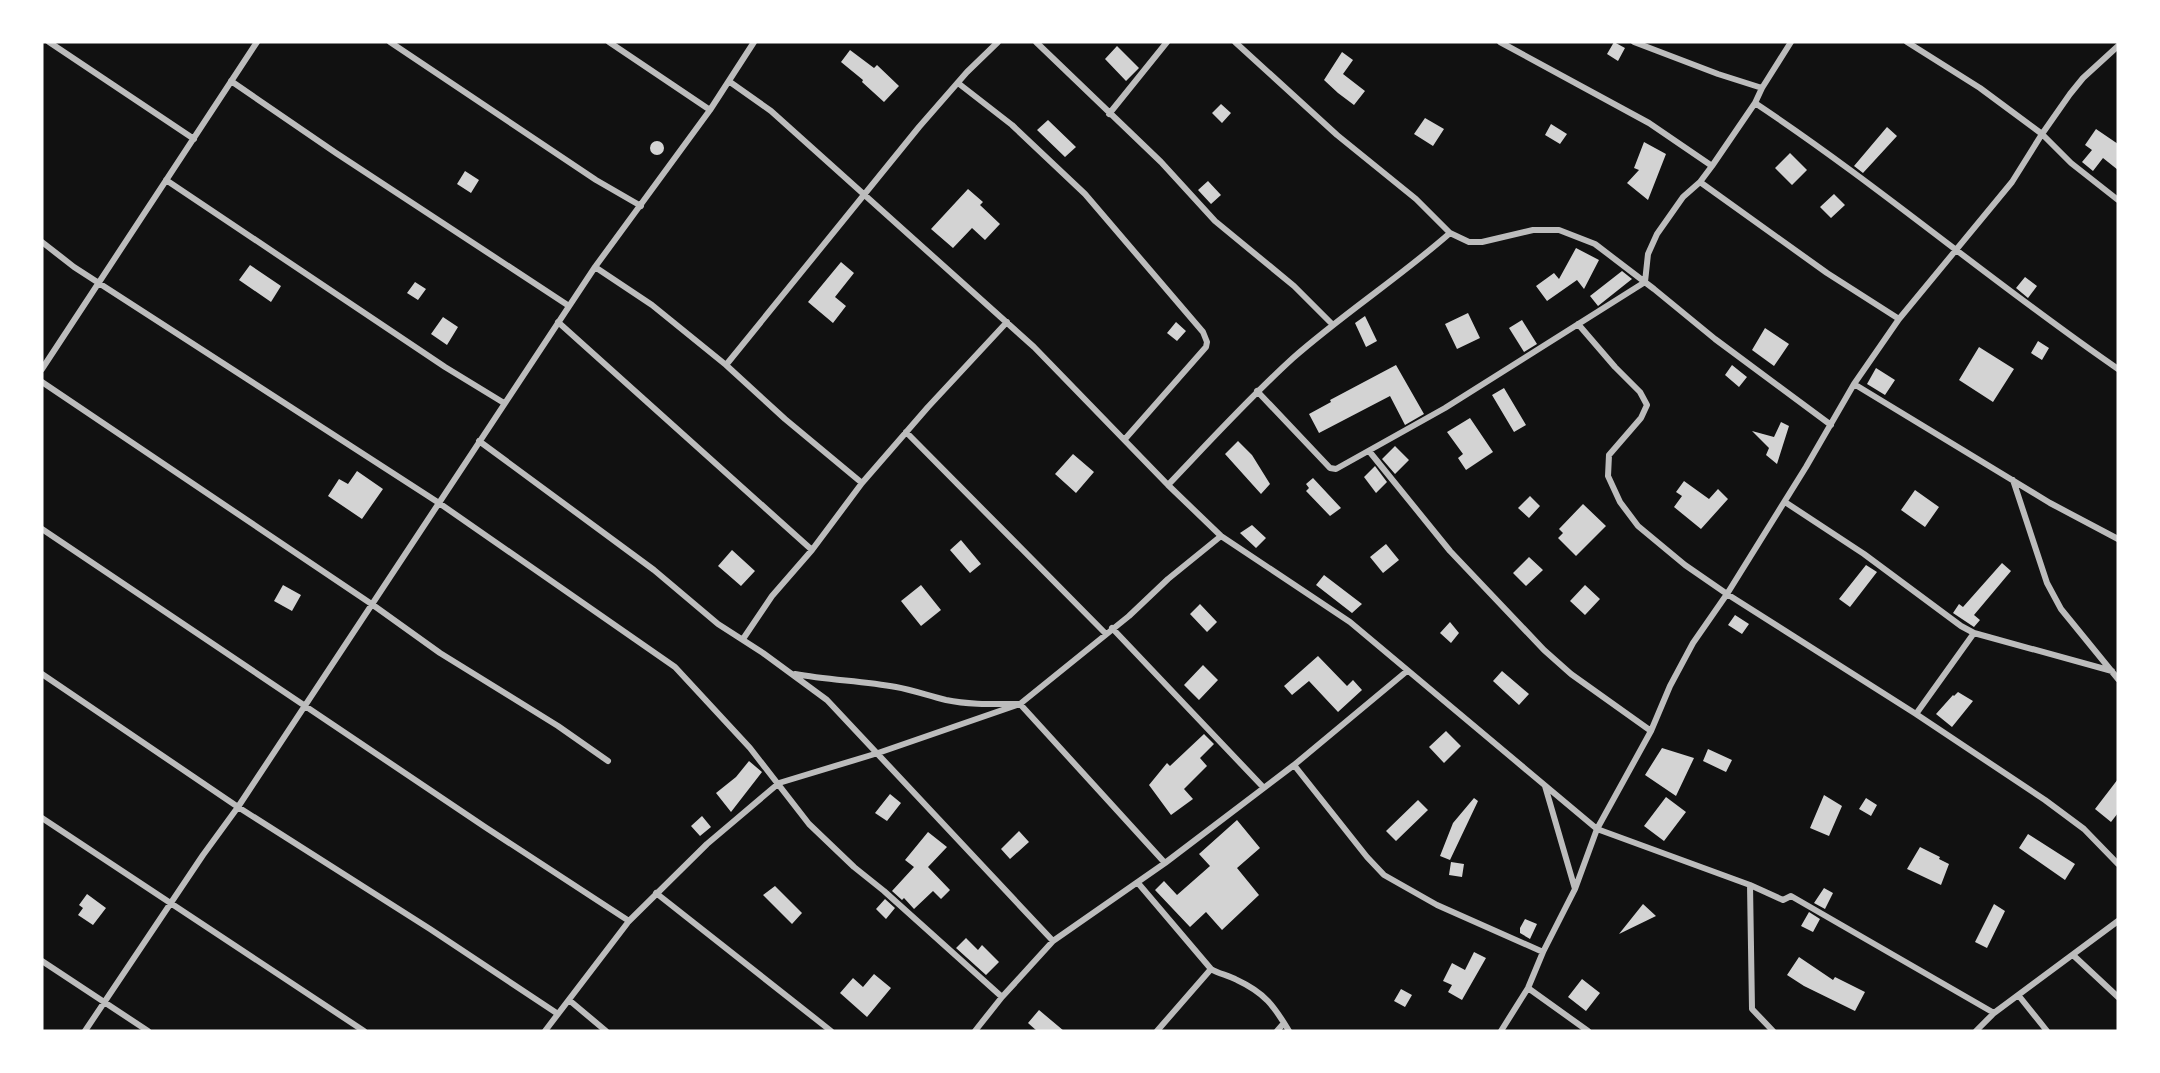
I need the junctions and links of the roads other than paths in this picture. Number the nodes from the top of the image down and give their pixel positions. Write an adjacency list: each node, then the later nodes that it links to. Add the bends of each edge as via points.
1 (49, 42): 23 (street)
2 (257, 42): 15 (street)
3 (390, 42): 29 (street)
4 (609, 42): 20 (street)
5 (754, 42): 16 (street)
6 (998, 42): 17 (street)
7 (1036, 42): 21 (street)
8 (1167, 42): 21 (street)
9 (1235, 42): 30 (street)
10 (1500, 42): 24 (street, via 1649,123)
11 (1634, 42): 18 (street)
12 (1791, 42): 18 (street)
13 (1907, 42): 22 (street, via 1980,88)
14 (2118, 46): 22 (street, via 2083,78)
15 (231, 81): 23 (street); 36 (street)
16 (730, 82): 20 (street); 27 (street, via 771,111)
17 (958, 83): 27 (street); 51 (street, via 1012,125 1085,194 1203,332 1206,347)
18 (1762, 88): 19 (street)
19 (1755, 103): 24 (street); 32 (street, via 1810,139)
20 (710, 111): 29 (street)
21 (1109, 114): 41 (street, via 1161,162 1215,221 1294,286)
22 (2042, 134): 28 (street); 32 (street, via 2012,182)
23 (194, 139): 25 (street)
24 (1712, 166): 26 (street)
25 (166, 180): 35 (street); 48 (street)
26 (1700, 182): 34 (street, via 1683,197 1657,234 1648,254); 37 (street)
27 (865, 194): 39 (street); 42 (street)
28 (2118, 200)
29 (641, 206): 33 (street)
30 (1450, 233): 34 (street, via 1469,242 1482,242 1533,230 1559,230 1595,244); 41 (street)
31 (42, 242): 35 (street)
32 (1954, 250): 37 (street); 44 (street)
33 (595, 267): 36 (street); 42 (street, via 652,304)
34 (1645, 282): 40 (street); 49 (street)
35 (99, 283): 43 (street); 58 (street)
36 (569, 306): 38 (street)
37 (1899, 319): 46 (street)
38 (558, 322): 48 (street); 62 (street)
39 (1007, 322): 50 (street); 51 (street)
40 (1578, 324): 53 (street); 63 (street, via 1640,392 1647,405 1641,418 1609,455 1608,476 1620,502 1638,526)
41 (1333, 325): 47 (street)
42 (726, 365): 55 (street)
43 (42, 369)
44 (2118, 369)
45 (42, 382): 64 (street)
46 (1854, 384): 49 (street); 54 (street)
47 (1257, 392): 53 (street, via 1330,468 1336,470); 56 (street)
48 (504, 403): 52 (street)
49 (1831, 425): 57 (street)
50 (906, 432): 55 (street); 67 (street)
51 (1125, 439): 56 (street)
52 (479, 441): 58 (street); 68 (street)
53 (1369, 451): 77 (street, via 1450,551 1544,650)
54 (2013, 480): 61 (street); 70 (street, via 2047,583 2061,609)
55 (862, 483): 62 (street)
56 (1168, 485): 60 (street)
57 (1785, 502): 63 (street); 66 (street)
58 (439, 503): 64 (street); 81 (street, via 675,667)
59 (42, 529): 75 (street)
60 (1221, 536): 65 (street); 69 (street, via 1350,622)
61 (2118, 539)
62 (812, 550): 68 (street, via 772,596)
63 (1727, 594): 76 (street); 77 (street, via 1692,643)
64 (373, 605): 75 (street); 79 (street, via 440,654)
65 (1112, 628): 67 (street); 83 (street)
66 (1974, 633): 70 (street); 76 (street)
67 (1106, 634): 74 (street)
68 (742, 639): 71 (street)
69 (1407, 671): 80 (street); 82 (street)
70 (2112, 671): 73 (street)
71 (792, 673): 74 (street, via 897,687 947,700); 78 (street, via 827,700)
72 (42, 674): 84 (street)
73 (2118, 679)
74 (1020, 704): 78 (street); 87 (street)
75 (305, 705): 84 (street); 94 (street)
76 (1916, 714): 88 (street, via 2071,819)
77 (1651, 731): 86 (street)
78 (878, 753): 81 (street); 96 (street)
79 (608, 761)
80 (1294, 765): 83 (street); 97 (street, via 1384,875 1437,905)
81 (779, 783): 92 (street, via 706,844); 103 (street, via 824,838)
82 (1545, 786): 86 (street); 91 (street)
83 (1263, 787): 87 (street)
84 (238, 807): 93 (street); 108 (street)
85 (42, 818): 93 (street)
86 (1597, 829): 90 (street); 91 (street)
87 (1165, 863): 89 (street)
88 (2118, 864)
89 (1138, 883): 96 (street); 100 (street)
90 (1750, 885): 107 (street, via 1783,900 1791,896); 122 (street, via 1752,1008)
91 (1575, 890): 97 (street)
92 (656, 893): 94 (street); 115 (street)
93 (170, 904): 106 (street); 112 (street)
94 (629, 921): 105 (street)
95 (2118, 921): 98 (street)
96 (1053, 941): 103 (street)
97 (1543, 952): 101 (street)
98 (2073, 955): 102 (street); 104 (street)
99 (42, 961): 106 (street)
100 (1211, 969): 109 (street, via 1260,992 1274,1005); 117 (street)
101 (1528, 988): 120 (street); 121 (street)
102 (2019, 996): 107 (street); 124 (street)
103 (1002, 997): 116 (street)
104 (2118, 997)
105 (569, 1000): 108 (street); 114 (street)
106 (104, 1002): 110 (street); 111 (street)
107 (1994, 1013): 123 (street)
108 (558, 1014): 113 (street)
109 (1284, 1023): 118 (street); 119 (street)
110 (85, 1031)
111 (148, 1031)
112 (364, 1031)
113 (545, 1031)
114 (606, 1031)
115 (831, 1031)
116 (975, 1031)
117 (1157, 1031)
118 (1277, 1031)
119 (1289, 1031)
120 (1501, 1031)
121 (1588, 1031)
122 (1773, 1031)
123 (1976, 1031)
124 (2047, 1031)

